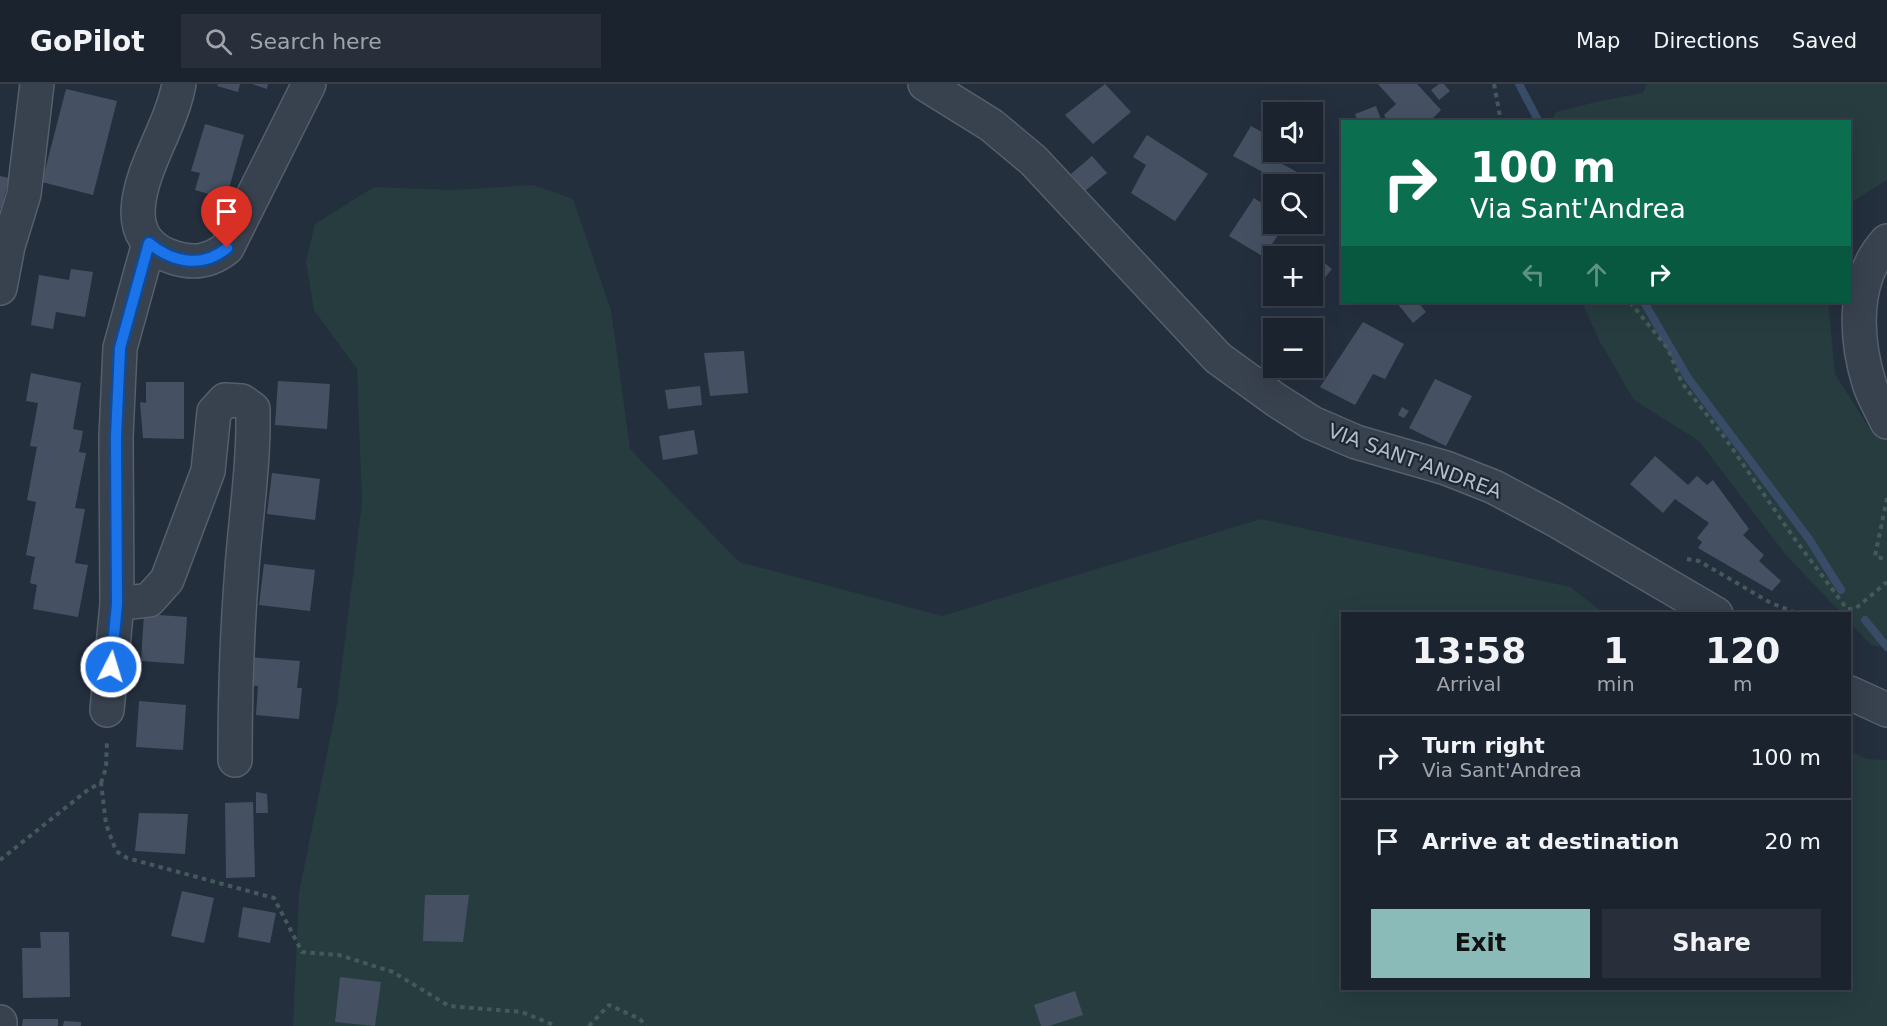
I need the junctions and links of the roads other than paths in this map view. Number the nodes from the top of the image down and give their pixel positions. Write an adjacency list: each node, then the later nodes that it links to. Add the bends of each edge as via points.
1 (37, 84): 7 (street, via 24,194)
2 (179, 84): 6 (street, via 139,193 138,211)
3 (309, 84): 6 (street, via 227,248 218,256 188,262 160,252)
4 (925, 84): 10 (street, VIA SANT'ANDREA, via 991,125 1033,160 1218,358 1275,400 1312,423 1356,442 1446,468 1494,487)
5 (1887, 241): 8 (street, via 1863,282 1859,315 1869,384)
6 (149, 243): 9 (street, via 120,348)
7 (0, 288)
8 (1887, 422)
9 (117, 604): 12 (street); 14 (street, via 149,600 167,580 208,471 214,412 225,400 242,401 253,409 254,449 236,661)
10 (1713, 612)
11 (1851, 693): 13 (street)
12 (107, 710)
13 (1887, 710)
14 (235, 760)

